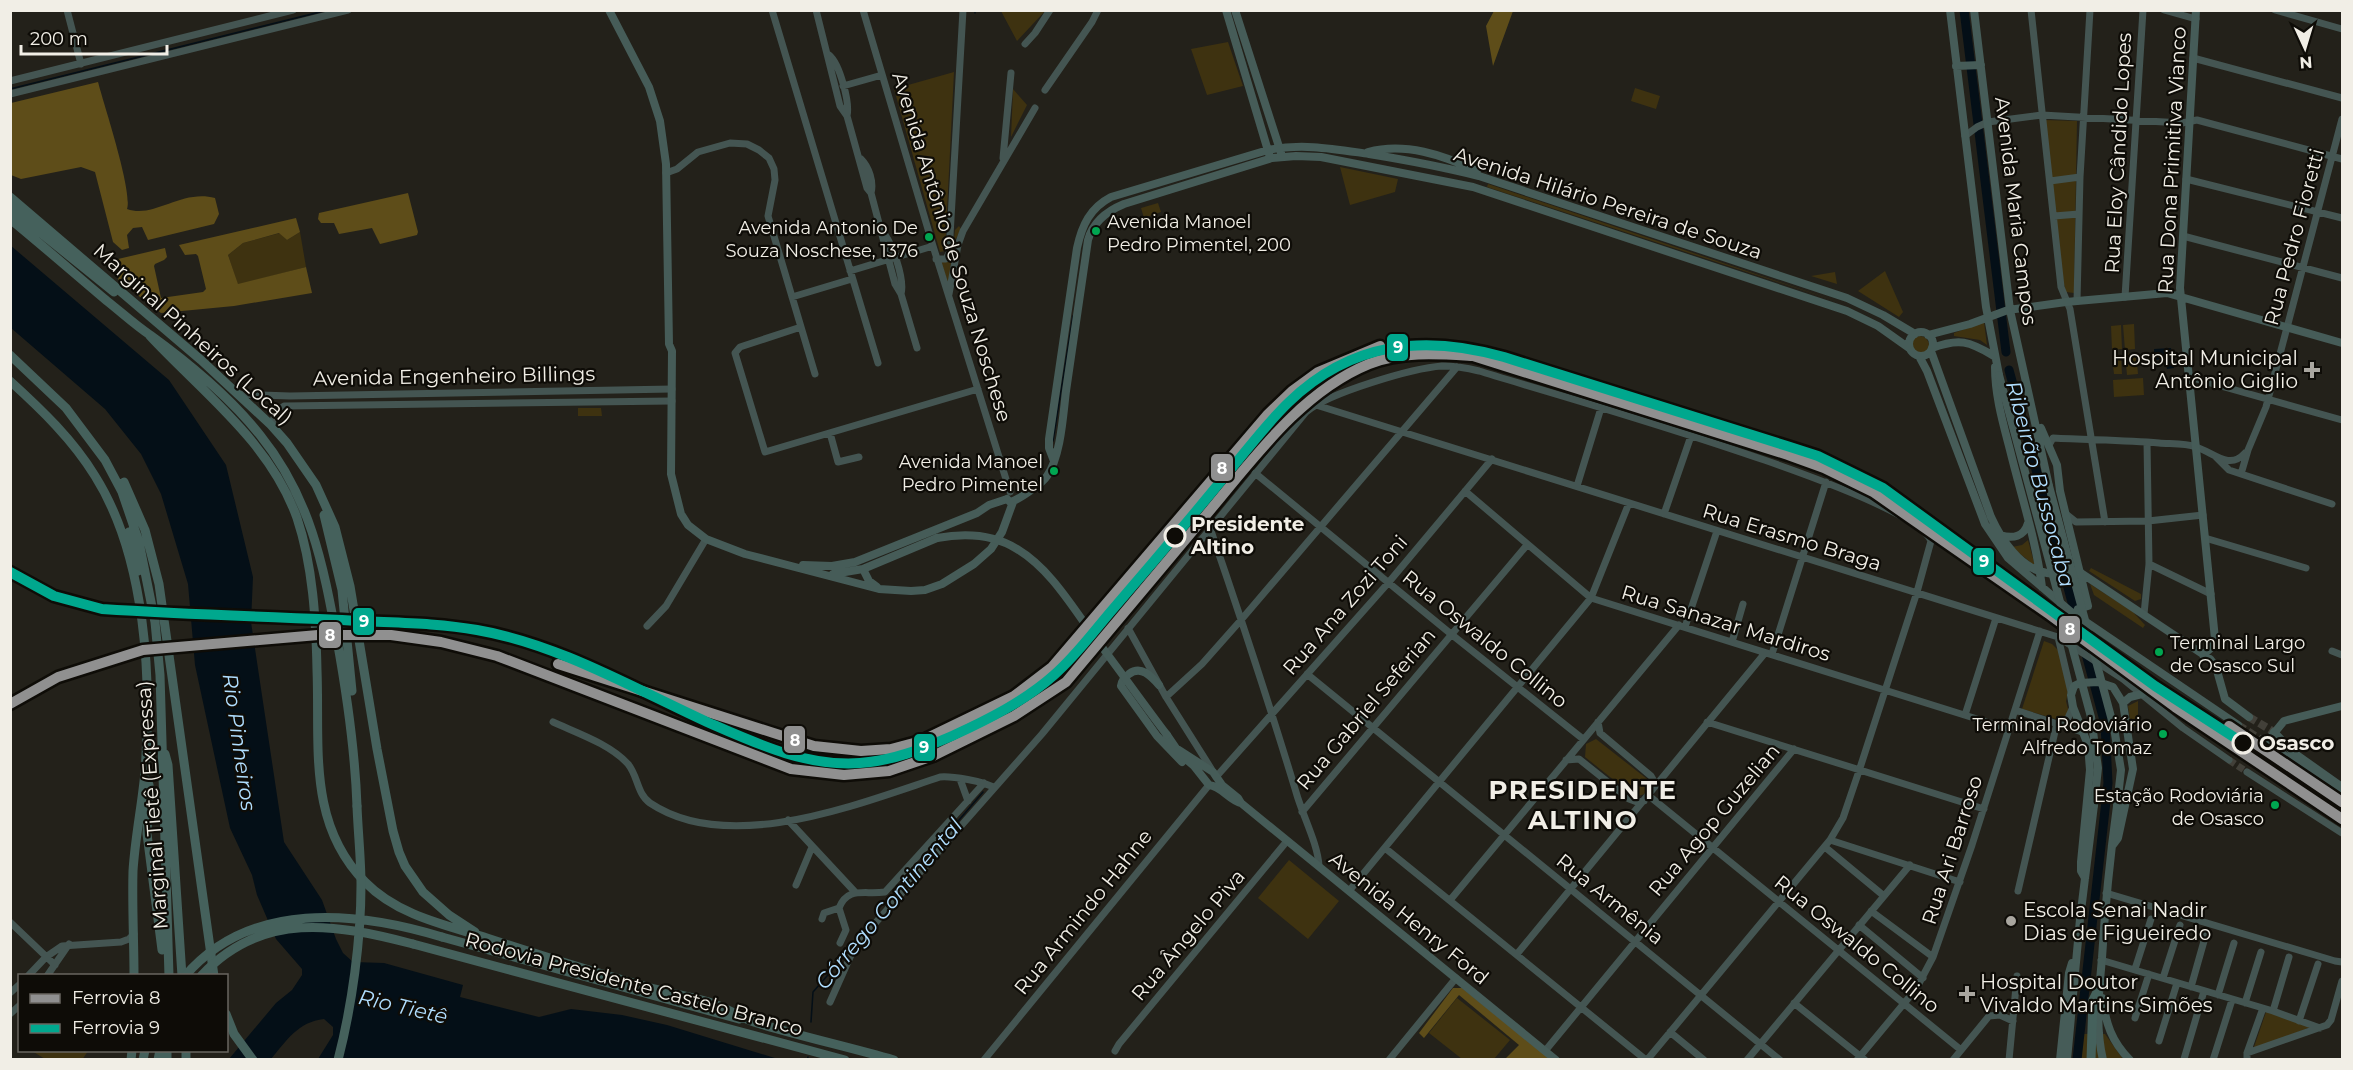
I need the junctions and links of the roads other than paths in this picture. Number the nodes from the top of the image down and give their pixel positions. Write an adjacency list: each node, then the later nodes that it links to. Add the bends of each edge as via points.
1 (67, 10): 25 (street)
2 (293, 10): 25 (street)
3 (348, 10): 35 (street)
4 (609, 10): 57 (main road, via 649,87 663,139)
5 (772, 10): 82 (street)
6 (816, 10): 23 (street)
7 (863, 10): 29 (street, Avenida Antônio de Souza Noschese)
8 (963, 10): 75 (street)
9 (1050, 10): 22 (street)
10 (1098, 10): 34 (street)
11 (1226, 10): 30 (main road)
12 (1235, 10): 31 (main road)
13 (1950, 10): 27 (main road)
14 (1974, 10): 26 (main road, Avenida Maria Campos)
15 (2031, 10): 38 (street)
16 (2090, 10): 40 (street)
17 (2143, 10): 42 (street, Rua Eloy Cândido Lopes)
18 (2164, 10): 20 (street)
19 (2275, 10): 21 (street)
20 (2196, 15): 24 (main road, Rua Dona Primitiva Vianco)
21 (2343, 29)
22 (1025, 44)
23 (829, 55): 33 (street, via 836,63); 39 (street, via 840,106)
24 (2193, 58): 36 (street); 43 (main road, Rua Dona Primitiva Vianco)
25 (81, 64): 32 (street)
26 (1978, 65): 27 (main road); 44 (main road, Avenida Maria Campos)
27 (1959, 66): 45 (main road)
28 (1011, 73): 54 (street)
29 (882, 75): 33 (street); 78 (street, Avenida Antônio de Souza Noschese)
30 (1244, 75): 31 (main road); 49 (main road)
31 (1255, 75): 46 (main road)
32 (10, 81)
33 (843, 86): 39 (street)
34 (1045, 90)
35 (10, 94)
36 (2343, 98)
37 (1035, 108): 54 (street)
38 (2042, 115): 40 (street); 44 (street); 61 (street)
39 (847, 116): 80 (street, via 867,166)
40 (2084, 118): 42 (street); 58 (street)
41 (2343, 119): 50 (street, Rua Pedro Fioretti)
42 (2136, 121): 43 (street); 89 (street, Rua Eloy Cândido Lopes)
43 (2189, 122): 50 (street, via 2197,120); 60 (main road, Rua Dona Primitiva Vianco)
44 (1986, 123): 45 (street); 94 (main road, Avenida Maria Campos)
45 (1968, 134): 96 (main road)
46 (1279, 147): 48 (main road, Avenida Hilário Pereira de Souza, via 1312,146); 49 (main road); 51 (main road)
47 (1407, 149): 48 (main road, via 1391,147); 52 (main road); 55 (main road, via 1435,155)
48 (1363, 153): 52 (main road, Avenida Hilário Pereira de Souza)
49 (1269, 154): 51 (main road); 62 (main road); 66 (main road)
50 (2332, 156): 53 (street); 70 (street, Rua Pedro Fioretti)
51 (1282, 157): 56 (main road, Avenida Hilário Pereira de Souza, via 1321,158)
52 (1390, 157): 55 (main road, Avenida Hilário Pereira de Souza); 56 (main road)
53 (2343, 159)
54 (1003, 160): 76 (street)
55 (1458, 167): 59 (main road, via 1450,176); 65 (main road, Avenida Hilário Pereira de Souza)
56 (1391, 171): 59 (main road, Avenida Hilário Pereira de Souza)
57 (666, 173): 88 (street, via 698,152 719,144 747,144 764,153 772,163 775,180 768,216); 116 (main road)
58 (2080, 177): 61 (street); 71 (street)
59 (1432, 178): 69 (main road, Avenida Hilário Pereira de Souza)
60 (2186, 179): 70 (street); 77 (main road, Rua Dona Primitiva Vianco)
61 (2050, 180): 72 (street)
62 (1121, 194): 64 (main road); 66 (main road, via 1115,199)
63 (10, 197): 86 (highway, Marginal Pinheiros (Local))
64 (1105, 200): 68 (main road, via 1111,202); 140 (main road, via 1089,215 1080,235)
65 (1562, 203): 69 (street, via 1561,208); 91 (main road, Avenida Hilário Pereira de Souza)
66 (1119, 206): 68 (main road)
67 (10, 208): 86 (highway, via 114,292)
68 (1109, 211): 140 (main road, via 1088,240)
69 (1551, 212): 95 (main road, Avenida Hilário Pereira de Souza)
70 (2318, 212): 73 (street); 81 (street, Rua Pedro Fioretti)
71 (2079, 214): 72 (street); 85 (street)
72 (2054, 216): 84 (street)
73 (2343, 218)
74 (10, 219): 101 (highway)
75 (952, 219): 76 (street); 79 (street, via 948,256)
76 (966, 226): 87 (street, via 958,245)
77 (2183, 236): 81 (street); 90 (main road, Rua Dona Primitiva Vianco)
78 (933, 246): 79 (street, Avenida Antônio de Souza Noschese); 80 (street)
79 (936, 259): 87 (street, Avenida Antônio de Souza Noschese)
80 (891, 260): 82 (street); 103 (street)
81 (2303, 267): 83 (street); 98 (street, Rua Pedro Fioretti)
82 (851, 275): 88 (street); 109 (street)
83 (2343, 278)
84 (2061, 287): 85 (street); 93 (street)
85 (2076, 287): 92 (street)
86 (125, 295): 120 (highway, Marginal Pinheiros (Local))
87 (949, 296): 117 (street, Avenida Antônio de Souza Noschese)
88 (792, 297): 97 (street)
89 (2125, 297): 90 (main road, via 2167,293); 92 (main road)
90 (2181, 297): 98 (main road); 114 (main road, Rua Dona Primitiva Vianco)
91 (1856, 301): 95 (street, via 1853,309); 99 (main road, Avenida Hilário Pereira de Souza)
92 (2077, 301): 93 (main road)
93 (2066, 302): 94 (main road); 135 (street)
94 (2009, 310): 96 (main road); 129 (main road, Avenida Maria Campos)
95 (1847, 311): 104 (main road, Avenida Hilário Pereira de Souza, via 1878,326)
96 (1989, 316): 100 (main road); 108 (main road)
97 (801, 327): 112 (street); 133 (street, via 740,347 735,353 764,452)
98 (2287, 327): 102 (main road); 122 (street, Rua Pedro Fioretti)
99 (1915, 334): 100 (main road); 104 (main road)
100 (1929, 335): 105 (main road)
101 (150, 336): 215 (highway, via 188,363 243,415 298,493 320,552); 291 (highway, via 248,436 278,478 296,515 311,593 323,806 339,849 366,884 391,902 416,915)
102 (2343, 343)
103 (917, 348)
104 (1909, 348): 107 (main road)
105 (1931, 350): 107 (main road); 108 (main road, via 1947,342 1962,341); 168 (main road)
106 (10, 356): 113 (highway)
107 (1919, 357): 182 (main road, via 1985,524 2003,552)
108 (1995, 358): 161 (main road, via 1997,396); 271 (main road, bridge, via 2091,717 2098,768)
109 (878, 363)
110 (10, 365): 113 (highway)
111 (1457, 367): 127 (street, via 1416,371 1341,393); 128 (street); 132 (street)
112 (815, 374)
113 (33, 376): 145 (highway, via 66,408)
114 (2189, 377): 122 (street); 138 (main road, Rua Dona Primitiva Vianco)
115 (10, 381): 187 (highway, via 50,418 96,477 124,542)
116 (669, 389): 118 (street, Avenida Engenheiro Billings); 123 (main road)
117 (978, 389): 133 (street); 154 (street, Avenida Antônio de Souza Noschese)
118 (587, 391): 119 (street, Avenida Engenheiro Billings); 124 (street)
119 (432, 393): 121 (street, Avenida Engenheiro Billings); 125 (street)
120 (237, 394): 121 (street, Avenida Engenheiro Billings); 131 (highway, Marginal Pinheiros (Local))
121 (290, 396): 126 (street)
122 (2268, 398): 130 (street); 139 (street, Rua Pedro Fioretti)
123 (669, 401): 124 (street, Avenida Engenheiro Billings); 170 (main road, via 671,474 681,514)
124 (587, 402): 125 (street, Avenida Engenheiro Billings)
125 (432, 403): 126 (street, Avenida Engenheiro Billings)
126 (290, 405): 131 (street, Avenida Engenheiro Billings, via 279,410)
127 (1317, 405): 132 (street, Rua Erasmo Braga); 147 (street)
128 (1601, 408): 134 (street); 152 (street)
129 (2034, 414): 137 (main road, Avenida Maria Campos); 151 (main road, Avenida Maria Campos)
130 (2343, 420)
131 (271, 425): 146 (highway, Marginal Pinheiros (Local))
132 (1402, 431): 144 (street, Rua Erasmo Braga); 164 (street)
133 (831, 433): 142 (street, via 838,462)
134 (1691, 436): 150 (street); 157 (street)
135 (2091, 440): 136 (street); 137 (street, via 2053,438); 163 (street)
136 (2147, 442): 138 (street); 160 (street)
137 (2049, 445): 141 (main road, Avenida Maria Campos)
138 (2196, 447): 143 (street); 159 (main road, Rua Dona Primitiva Vianco)
139 (2247, 450): 143 (street, via 2233,461); 148 (street)
140 (1053, 454): 154 (main road, via 1045,479)
141 (2054, 456): 151 (main road); 158 (main road, Avenida Maria Campos)
142 (859, 457)
143 (2216, 458): 148 (street, via 2226,468)
144 (1492, 459): 152 (street, Rua Erasmo Braga); 153 (street, Rua Ana Zozi Toni)
145 (105, 460): 149 (highway, Marginal Tietê (Expressa)); 311 (highway, via 118,472 145,530 159,584)
146 (301, 462): 215 (highway, via 327,524 337,566 351,679); 291 (highway, Marginal Pinheiros (Local), via 326,504 342,553 399,852 430,899)
147 (1255, 472): 164 (street, Rua Oswaldo Collino); 165 (street)
148 (2241, 474): 156 (street)
149 (116, 480): 187 (highway, via 116,493 133,543); 230 (highway, Marginal Tietê (Expressa), via 139,542 155,622)
150 (1826, 482): 172 (street); 184 (street, via 1892,511 1927,534 1930,547)
151 (2048, 484): 263 (main road, Avenida Maria Campos, bridge, via 2114,728 2121,770)
152 (1577, 486): 155 (street, Rua Erasmo Braga)
153 (1465, 491): 171 (street, Rua Sanazar Mardiros); 181 (street, Rua Ana Zozi Toni)
154 (1013, 499): 173 (main road, via 989,505 855,562 832,566); 183 (main road, via 1002,532 974,564 942,584 911,591)
155 (1629, 502): 157 (street, Rua Erasmo Braga); 186 (street)
156 (2332, 504)
157 (1664, 514): 166 (street, Rua Erasmo Braga)
158 (2066, 514): 162 (street); 167 (main road, Avenida Maria Campos)
159 (2203, 516): 160 (street); 169 (main road, Rua Dona Primitiva Vianco)
160 (2148, 521): 163 (street); 174 (street)
161 (2029, 522): 168 (main road, via 2019,536); 177 (main road)
162 (2076, 522): 163 (street); 167 (street)
163 (2105, 522)
164 (1320, 526): 181 (street, Rua Oswaldo Collino); 192 (street)
165 (1210, 528): 192 (street); 195 (street)
166 (1717, 531): 172 (street, Rua Erasmo Braga); 194 (street)
167 (2070, 532): 178 (main road, Avenida Maria Campos)
168 (2000, 535): 177 (main road, via 2020,559)
169 (2205, 538): 175 (street); 185 (main road, Rua Dona Primitiva Vianco)
170 (706, 540): 173 (main road); 193 (street, via 666,606)
171 (1527, 545): 186 (street, Rua Sanazar Mardiros); 197 (street, Rua Gabriel Seferian)
172 (1803, 557): 184 (street, Rua Erasmo Braga); 201 (street)
173 (781, 563): 179 (main road)
174 (2149, 564): 185 (street); 190 (street)
175 (2307, 568)
176 (863, 569): 179 (main road); 183 (main road); 232 (main road, bridge, via 937,538 960,535 990,538 1017,549 1061,591)
177 (2040, 571): 180 (main road); 182 (main road)
178 (2081, 573): 180 (main road); 189 (main road, Avenida Maria Campos, via 2088,606); 190 (main road)
179 (827, 574): 183 (main road)
180 (2061, 574): 182 (main road, via 2047,579)
181 (1389, 582): 197 (street, Rua Oswaldo Collino); 204 (street, Rua Ana Zozi Toni)
182 (2042, 587): 189 (main road)
183 (879, 589)
184 (1917, 592): 191 (street, Rua Erasmo Braga); 207 (street)
185 (2211, 594): 202 (main road, Rua Dona Primitiva Vianco, via 2215,639)
186 (1591, 598): 194 (street, Rua Sanazar Mardiros); 206 (street)
187 (138, 603): 237 (highway, via 146,681)
188 (1743, 604): 199 (street)
189 (2073, 612): 223 (main road)
190 (2144, 614): 202 (main road)
191 (1996, 618): 196 (street, Rua Erasmo Braga); 217 (street)
192 (1241, 620): 210 (street); 216 (street)
193 (647, 626)
194 (1682, 626): 199 (street, Rua Sanazar Mardiros); 220 (street)
195 (1128, 628): 205 (street, Avenida Henry Ford); 248 (street)
196 (2040, 631): 198 (street, Rua Erasmo Braga); 214 (street, Rua Ari Barroso)
197 (1451, 634): 206 (street, Rua Oswaldo Collino); 224 (street, Rua Gabriel Seferian)
198 (2058, 637): 208 (street); 209 (street, Rua Erasmo Braga)
199 (1732, 642): 201 (street, Rua Sanazar Mardiros)
200 (2332, 651): 203 (street)
201 (1768, 653): 207 (street, Rua Sanazar Mardiros); 221 (street)
202 (2203, 655): 218 (main road, via 2216,667 2225,699)
203 (2343, 655)
204 (1307, 674): 216 (street, Rua Ana Zozi Toni); 224 (street, Rua Armênia)
205 (1159, 685): 210 (street, Avenida Henry Ford); 240 (main road, via 1137,670 1126,676 1121,686 1169,750)
206 (1518, 687): 229 (street, Rua Oswaldo Collino); 244 (street)
207 (1885, 690): 217 (street, Rua Sanazar Mardiros); 236 (street)
208 (2071, 692): 211 (main road, via 2076,684 2095,682 2113,687); 213 (main road)
209 (2142, 694): 211 (main road); 234 (street, Rua Erasmo Braga)
210 (1166, 697): 238 (street, Avenida Henry Ford)
211 (2123, 703): 263 (main road, via 2133,769 2118,838)
212 (2343, 706): 227 (main road, via 2287,720)
213 (2073, 708): 222 (street, via 2068,718); 226 (main road)
214 (2015, 710): 222 (street); 225 (street, Rua Ari Barroso)
215 (349, 711): 354 (highway, bridge, via 361,887 352,991)
216 (1272, 714): 238 (street, Rua Ana Zozi Toni); 255 (street)
217 (1965, 715): 225 (street, Rua Sanazar Mardiros)
218 (2249, 717)
219 (553, 722): 257 (street, via 618,755 631,769 646,800 680,818 706,825 745,827)
220 (1599, 722): 228 (street); 229 (street)
221 (1707, 722): 231 (street); 242 (street)
222 (2057, 723): 226 (street); 276 (street)
223 (2238, 724)
224 (1374, 727): 244 (street, Rua Armênia); 255 (street, Rua Gabriel Seferian)
225 (2009, 729): 254 (street, Rua Ari Barroso)
226 (2082, 732): 271 (main road, via 2090,755 2081,862)
227 (2274, 732): 247 (main road, via 2294,753); 249 (main road, via 2266,743)
228 (1602, 736): 229 (street); 241 (street)
229 (1583, 739): 233 (street); 235 (street)
230 (162, 745): 314 (highway); 316 (highway, Marginal Tietê (Expressa), via 168,765)
231 (1794, 749): 236 (street); 267 (street, Rua Agop Guzelian)
232 (1179, 750): 238 (main road); 240 (main road)
233 (1566, 760): 235 (street); 259 (street)
234 (2229, 760)
235 (1582, 761): 251 (street)
236 (1859, 771): 254 (street); 260 (street, via 1843,818)
237 (145, 772): 289 (highway, via 133,870); 315 (highway, via 149,785 147,834)
238 (1215, 772): 240 (main road, via 1212,779); 253 (main road, Avenida Henry Ford)
239 (2247, 772): 258 (street)
240 (1201, 774): 246 (main road)
241 (1652, 777): 242 (street); 250 (street, via 1655,783)
242 (1662, 778): 250 (street)
243 (960, 779): 245 (street); 252 (street); 257 (street, via 940,777 861,803)
244 (1440, 782): 259 (street, Rua Armênia); 266 (street)
245 (984, 783): 248 (street); 252 (street)
246 (1209, 785): 253 (main road, Avenida Henry Ford); 357 (street, Rua Armindo Hahne)
247 (2343, 787)
248 (994, 788): 332 (street, via 863,937)
249 (2343, 794)
250 (1648, 795): 251 (street, via 1637,802); 256 (street); 267 (street, Rua Oswaldo Collino)
251 (1629, 799): 256 (street)
252 (968, 801): 277 (street, via 885,892)
253 (1241, 803): 261 (main road, Avenida Henry Ford)
254 (1984, 809): 272 (street, Rua Ari Barroso)
255 (1302, 812): 262 (street)
256 (1632, 816): 274 (street)
257 (788, 820): 264 (street)
258 (2343, 833)
259 (1505, 835): 274 (street, Rua Armênia); 280 (street)
260 (1830, 840): 265 (street); 269 (street)
261 (1287, 841): 268 (main road, Avenida Henry Ford); 349 (street, Rua Ângelo Piva)
262 (1313, 842): 268 (street); 270 (street)
263 (2112, 846): 278 (main road)
264 (812, 847): 273 (street); 277 (street)
265 (1825, 847): 279 (street); 281 (street)
266 (1385, 848): 275 (street); 280 (street)
267 (1712, 848): 281 (street, Rua Oswaldo Collino); 292 (street, Rua Agop Guzelian)
268 (1306, 855): 270 (main road, Avenida Henry Ford)
269 (1910, 865): 272 (street); 279 (street)
270 (1319, 866): 275 (main road, Avenida Henry Ford)
271 (2085, 878): 301 (main road)
272 (1960, 882): 303 (street, Rua Ari Barroso)
273 (796, 885)
274 (1570, 888): 292 (street, Rua Armênia); 300 (street)
275 (1349, 891): 321 (main road, Avenida Henry Ford)
276 (2018, 891)
277 (855, 892): 282 (street, via 846,896)
278 (2106, 892): 305 (main road); 306 (street)
279 (1884, 896): 283 (street)
280 (1451, 899): 300 (street)
281 (1778, 900): 297 (street, Rua Oswaldo Collino); 330 (street)
282 (838, 908): 285 (street, via 824,913); 294 (street, via 846,930)
283 (1871, 911): 287 (street); 303 (street)
284 (2151, 919): 309 (street)
285 (822, 920)
286 (10, 922): 302 (street)
287 (1859, 925): 297 (street); 322 (street)
288 (2180, 925): 323 (street)
289 (134, 934): 293 (street); 298 (highway)
290 (2206, 934): 327 (street)
291 (484, 938): 343 (highway, via 721,1006)
292 (1635, 941): 330 (street, Rua Armênia); 336 (street, Rua Agop Guzelian)
293 (114, 943): 296 (street); 298 (street, via 128,946)
294 (840, 943)
295 (2234, 943): 329 (street)
296 (69, 944): 302 (street); 307 (street)
297 (1839, 950): 333 (street, Rua Oswaldo Collino); 334 (street)
298 (134, 952): 313 (highway)
299 (2261, 952): 335 (street)
300 (1517, 954): 336 (street)
301 (2076, 954): 366 (main road, via 2069,974); 367 (main road)
302 (46, 957): 307 (street); 310 (street)
303 (1933, 957): 322 (street, Rua Ari Barroso)
304 (2289, 957): 338 (street)
305 (2101, 960): 309 (street); 326 (main road)
306 (2343, 962)
307 (55, 964): 312 (street)
308 (2318, 964): 342 (street)
309 (2135, 969): 319 (street)
310 (31, 973)
311 (214, 973)
312 (47, 974)
313 (134, 974)
314 (167, 974)
315 (167, 974)
316 (184, 974)
317 (185, 974): 343 (highway, bridge, via 239,935 272,923 322,917 372,920)
318 (202, 974): 355 (highway, Rodovia Presidente Castelo Branco, bridge, via 223,956 262,935 329,926 413,944)
319 (2149, 974): 323 (street); 339 (street)
320 (2018, 975): 341 (street)
321 (1456, 978): 350 (main road, Avenida Henry Ford); 358 (street)
322 (1923, 978): 333 (street, Rua Ari Barroso)
323 (2163, 978): 325 (street)
324 (2343, 981): 344 (street, via 2330,1022)
325 (2177, 983): 327 (street); 346 (street)
326 (2100, 986): 368 (highway, via 2093,1000); 369 (main road, via 2098,1032); 370 (main road, via 2108,1029)
327 (2191, 987): 328 (street)
328 (2204, 991): 329 (street); 371 (street)
329 (2218, 995): 331 (street)
330 (1701, 996): 345 (street); 347 (street, Rua Armênia)
331 (2232, 1000): 335 (street); 372 (street)
332 (830, 1002)
333 (1904, 1002): 348 (street, Rua Oswaldo Collino); 352 (street, Rua Ari Barroso)
334 (1794, 1003): 347 (street); 352 (street)
335 (2245, 1003): 337 (street)
336 (1581, 1007): 350 (street, Rua Agop Guzelian); 360 (street)
337 (2263, 1008): 338 (street); 351 (street)
338 (2273, 1011): 342 (street)
339 (2135, 1018)
340 (228, 1019): 353 (highway)
341 (2013, 1021): 348 (street, via 2000,1015 1989,1016); 365 (street)
342 (2299, 1021): 344 (street)
343 (753, 1022): 356 (highway)
344 (2320, 1028): 351 (street)
345 (1670, 1032): 360 (street); 361 (street)
346 (2159, 1041)
347 (1761, 1043): 362 (street); 363 (street, Rua Armênia)
348 (1961, 1050): 364 (street)
349 (1115, 1051)
350 (1545, 1051): 359 (main road, Avenida Henry Ford)
351 (2247, 1056)
352 (1860, 1058)
353 (253, 1059)
354 (338, 1059)
355 (845, 1059)
356 (894, 1059)
357 (984, 1059)
358 (1389, 1059)
359 (1556, 1059)
360 (1647, 1059)
361 (1704, 1059)
362 (1747, 1059)
363 (1780, 1059)
364 (1953, 1059)
365 (2009, 1059)
366 (2060, 1059)
367 (2067, 1059)
368 (2091, 1059)
369 (2103, 1059)
370 (2130, 1059)
371 (2184, 1059)
372 (2213, 1059)

